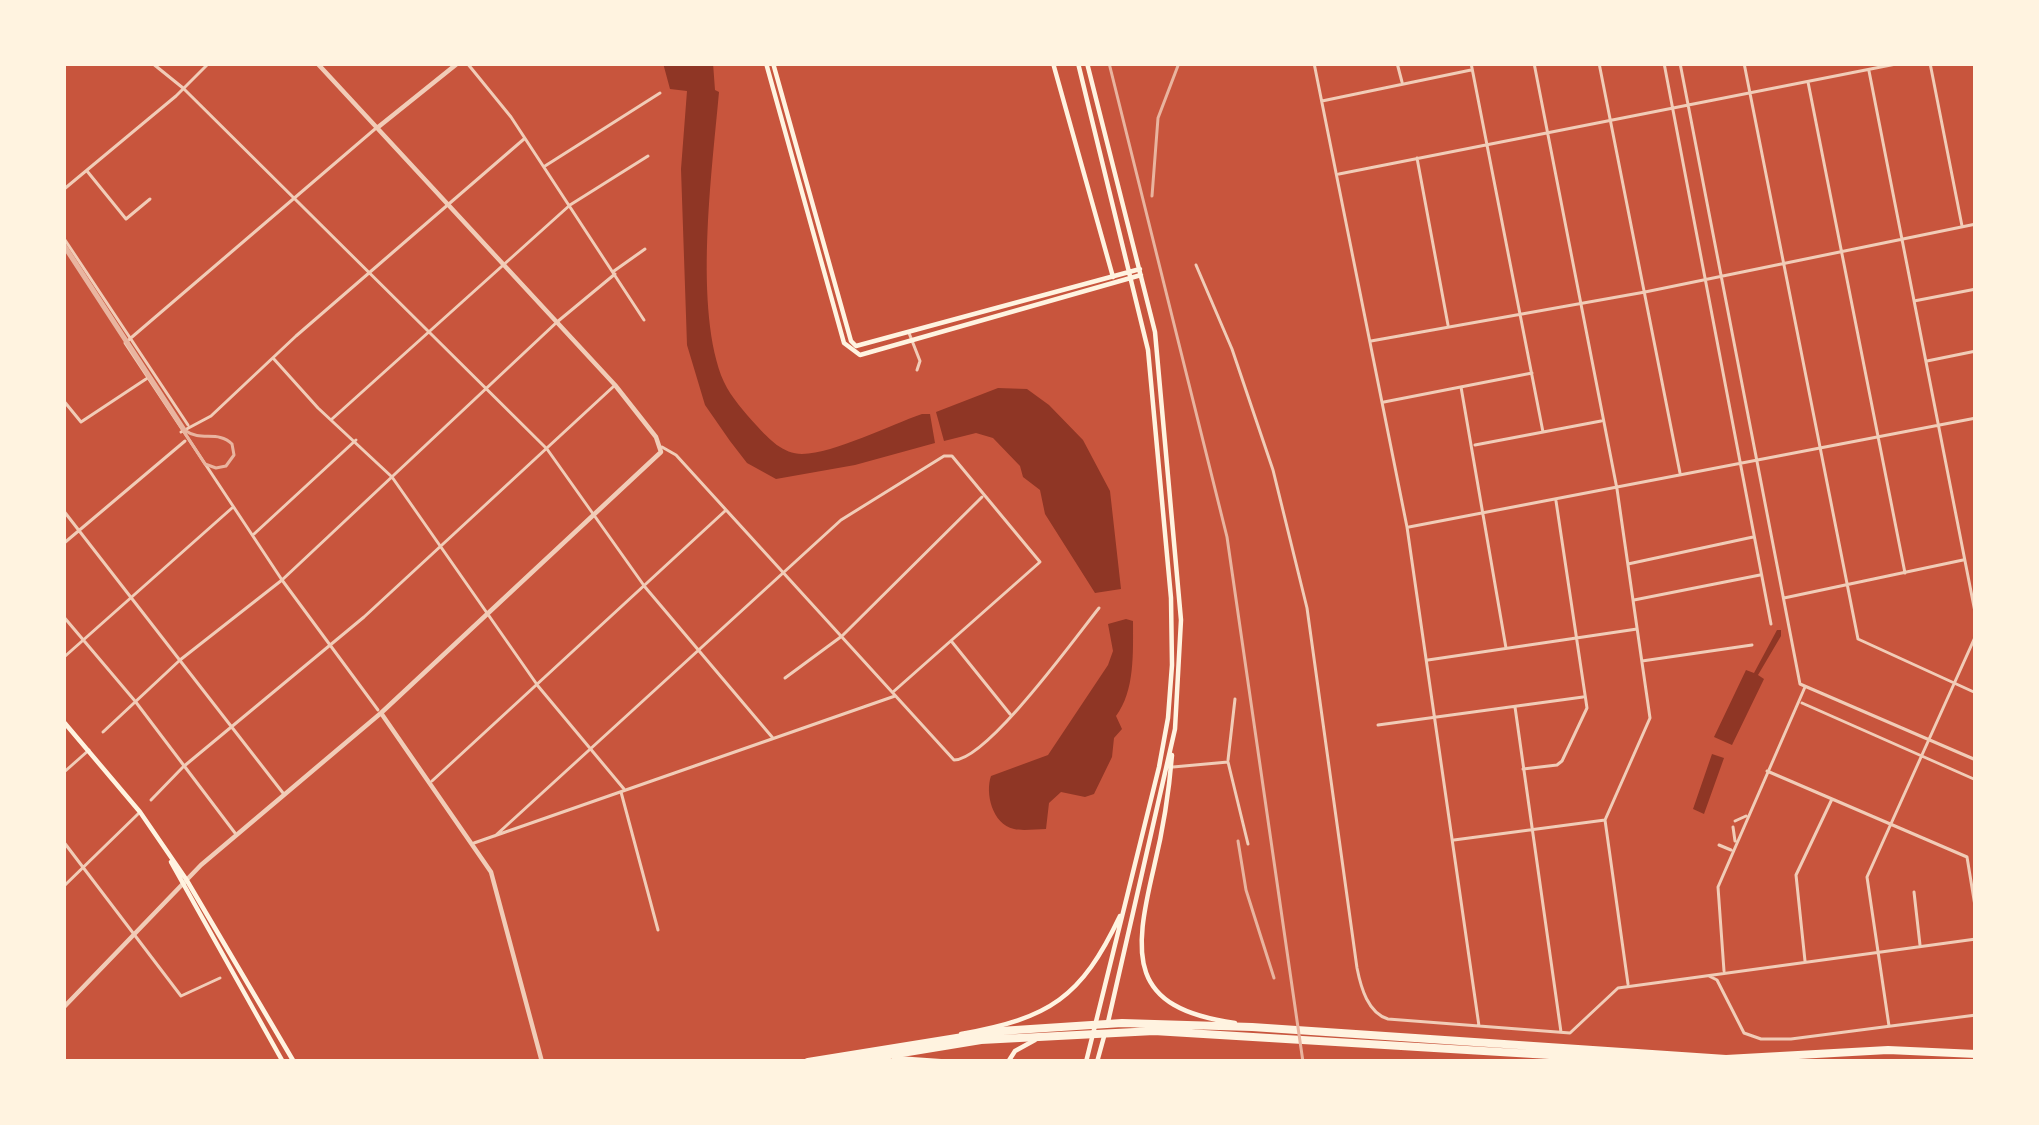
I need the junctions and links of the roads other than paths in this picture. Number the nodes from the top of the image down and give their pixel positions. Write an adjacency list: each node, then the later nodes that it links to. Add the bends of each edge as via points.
1 (152, 63): 23 (street)
2 (209, 63): 23 (street)
3 (317, 63): 30 (street)
4 (458, 63): 30 (street)
5 (467, 63): 32 (street)
6 (770, 63): 72 (main road)
7 (1053, 63): 59 (main road)
8 (1078, 63): 56 (main road)
9 (1087, 63): 54 (main road)
10 (1314, 63): 26 (street)
11 (1397, 63): 22 (street)
12 (1534, 63): 31 (street)
13 (1599, 63): 29 (street)
14 (1664, 63): 28 (street)
15 (1680, 63): 27 (street)
16 (1744, 63): 25 (street)
17 (1901, 63): 20 (street)
18 (1930, 63): 45 (street)
19 (1472, 66): 22 (street); 33 (street)
20 (1869, 69): 21 (street); 47 (street)
21 (1808, 82): 25 (street); 49 (street)
22 (1402, 84): 26 (street)
23 (183, 88): 37 (street); 40 (street)
24 (660, 93): 36 (street)
25 (1750, 94): 27 (street); 50 (street)
26 (1322, 101): 38 (street)
27 (1688, 106): 28 (street); 57 (street)
28 (1673, 108): 29 (street); 58 (street)
29 (1611, 122): 31 (street); 61 (street)
30 (377, 128): 40 (street); 43 (street)
31 (1548, 133): 33 (street); 63 (street)
32 (524, 139): 36 (street); 43 (street)
33 (1487, 145): 35 (street); 64 (street)
34 (648, 156): 42 (street)
35 (1418, 158): 38 (street); 67 (street)
36 (544, 166): 42 (street)
37 (86, 170): 39 (street); 41 (street, via 126,219)
38 (1337, 175): 71 (street)
39 (63, 190)
40 (294, 198): 55 (street); 70 (street)
41 (150, 199)
42 (570, 205): 51 (street); 53 (street)
43 (447, 207): 51 (street); 55 (street)
44 (1976, 224): 45 (street)
45 (1962, 226): 47 (street)
46 (63, 236): 70 (street)
47 (1901, 239): 49 (street); 62 (street)
48 (645, 249): 53 (street)
49 (1841, 251): 50 (street); 93 (street)
50 (1783, 262): 57 (street); 99 (street)
51 (502, 265): 66 (street); 68 (street)
52 (1196, 266): 222 (street, via 1273,470 1307,608 1361,987 1381,1017)
53 (615, 272): 65 (street); 66 (street)
54 (1141, 272): 56 (main road); 83 (main road)
55 (369, 274): 68 (street); 74 (street)
56 (1131, 274): 59 (main road); 59 (main road); 84 (main road)
57 (1721, 274): 58 (street); 100 (street)
58 (1707, 276): 61 (street); 101 (street)
59 (1112, 277): 69 (main road)
60 (1976, 289): 62 (street)
61 (1645, 292): 63 (street); 103 (street)
62 (1914, 301): 75 (street)
63 (1581, 302): 64 (street); 88 (street)
64 (1520, 313): 67 (street); 77 (street)
65 (644, 320)
66 (557, 322): 79 (street); 81 (street)
67 (1449, 327): 71 (street)
68 (428, 332): 81 (street); 87 (street)
69 (917, 336): 72 (main road); 72 (main road, via 860,355); 76 (street)
70 (129, 337): 78 (street, via 124,344); 90 (street)
71 (1371, 341): 85 (street)
72 (850, 346)
73 (1976, 351): 75 (street)
74 (272, 358): 87 (street); 90 (street)
75 (1926, 361): 89 (street)
76 (917, 370)
77 (1532, 374): 80 (street); 92 (street)
78 (146, 379): 82 (street, via 82,422); 91 (street)
79 (615, 385): 97 (street); 98 (street)
80 (1460, 387): 85 (street); 96 (street)
81 (488, 389): 98 (street); 102 (street)
82 (63, 400)
83 (1164, 400): 84 (street); 167 (main road, via 1181,620)
84 (1155, 401): 203 (main road, via 1172,665 1166,732)
85 (1382, 403): 112 (street)
86 (1976, 418): 89 (street)
87 (332, 419): 95 (street)
88 (1603, 420): 92 (street); 104 (street)
89 (1938, 425): 93 (street); 118 (street)
90 (190, 427): 91 (street)
91 (181, 432): 94 (street)
92 (1543, 432): 96 (street)
93 (1878, 437): 99 (street); 121 (street)
94 (186, 440): 107 (street); 113 (street)
95 (356, 440): 102 (street); 114 (street)
96 (1472, 446): 110 (street)
97 (662, 447): 109 (street); 111 (street)
98 (547, 449): 111 (street); 117 (street)
99 (1820, 449): 100 (street); 124 (street)
100 (1758, 462): 101 (street); 127 (street)
101 (1744, 464): 103 (street); 115 (street)
102 (392, 476): 117 (street); 123 (street)
103 (1680, 476): 104 (street)
104 (1617, 489): 106 (street); 119 (street)
105 (984, 496): 120 (street, via 944,456 851,513); 136 (street); 139 (street, via 1039,558)
106 (1556, 500): 110 (street); 137 (street)
107 (233, 507): 114 (street); 126 (street)
108 (63, 510): 113 (street)
109 (726, 510): 120 (street); 125 (street)
110 (1486, 514): 112 (street); 142 (street)
111 (596, 516): 125 (street); 130 (street)
112 (1407, 527): 146 (street)
113 (78, 530): 116 (street); 126 (street)
114 (253, 535): 123 (street)
115 (1755, 536): 119 (street); 122 (street)
116 (63, 544)
117 (440, 547): 130 (street); 141 (street)
118 (1965, 560): 121 (street); 132 (street)
119 (1628, 564): 128 (street)
120 (784, 573): 136 (street); 143 (street)
121 (1905, 573): 124 (street)
122 (1762, 575): 128 (street); 133 (street)
123 (282, 580): 141 (street); 145 (street)
124 (1846, 585): 127 (street); 149 (street, via 1858,639)
125 (646, 587): 143 (street); 150 (street)
126 (130, 597): 138 (street); 145 (street)
127 (1783, 598): 151 (street)
128 (1633, 601): 134 (street)
129 (1099, 608): 160 (street)
130 (488, 614): 150 (street); 159 (street)
131 (63, 616): 138 (street)
132 (1976, 617)
133 (1771, 624)
134 (1637, 628): 137 (street); 147 (street)
135 (1976, 634): 149 (street)
136 (842, 636): 148 (street); 153 (street)
137 (1578, 637): 142 (street); 154 (street)
138 (83, 639): 144 (street); 156 (street)
139 (951, 641): 153 (street); 160 (street)
140 (1752, 645): 147 (street)
141 (329, 646): 159 (street); 164 (street)
142 (1506, 648): 146 (street)
143 (700, 651): 166 (street); 169 (street)
144 (63, 658)
145 (180, 660): 156 (street); 164 (street)
146 (1426, 660): 161 (street)
147 (1642, 662): 187 (street, via 1650,718)
148 (785, 678)
149 (1954, 683): 152 (street); 168 (street)
150 (538, 686): 169 (street); 180 (street)
151 (1805, 688): 157 (street); 168 (street)
152 (1976, 693)
153 (895, 694): 160 (street, via 954,760 965,760); 166 (street)
154 (1585, 697): 158 (street); 176 (street, via 1562,761)
155 (1234, 699): 173 (street)
156 (135, 701): 165 (street); 174 (street)
157 (1800, 702): 171 (street); 177 (street)
158 (1514, 707): 161 (street); 176 (street)
159 (381, 713): 180 (street); 182 (street)
160 (1011, 716)
161 (1435, 718): 163 (street); 192 (street)
162 (63, 721): 170 (main road)
163 (1378, 725)
164 (231, 730): 174 (street); 182 (street)
165 (104, 732)
166 (772, 737): 181 (street)
167 (1174, 737): 175 (main road); 204 (main road)
168 (1928, 738): 171 (street); 172 (street)
169 (590, 748): 181 (street); 191 (street)
170 (88, 750): 178 (street); 185 (main road)
171 (1922, 756): 179 (street); 188 (street)
172 (1976, 760)
173 (1228, 762): 175 (street); 196 (street)
174 (183, 767): 184 (street); 190 (street)
175 (1172, 767): 221 (main road, via 1139,929 1141,959 1151,983 1181,1012)
176 (1523, 769): 189 (street)
177 (1767, 771): 183 (street); 186 (street)
178 (63, 773)
179 (1976, 780)
180 (430, 782): 195 (street)
181 (622, 790): 191 (street); 206 (street)
182 (285, 796): 190 (street)
183 (1833, 798): 188 (street); 212 (street, via 1796,875)
184 (151, 800)
185 (140, 812): 199 (street); 200 (main road)
186 (1748, 816): 194 (street); 194 (street, via 1734,824)
187 (1606, 820): 189 (street); 216 (street)
188 (1892, 824): 205 (street, via 1966,857); 211 (street, via 1868,878)
189 (1531, 829): 192 (street); 224 (street)
190 (236, 835): 200 (street)
191 (495, 836): 195 (street)
192 (1453, 840): 222 (street)
193 (63, 841): 199 (street)
194 (1737, 842): 198 (street)
195 (474, 843): 234 (street, via 496,881)
196 (1248, 844)
197 (1719, 845): 198 (street)
198 (1733, 850): 213 (street, via 1718,887)
199 (82, 868): 201 (street); 207 (street)
200 (183, 882): 207 (street); 208 (main road)
201 (63, 887)
202 (1913, 892): 210 (street)
203 (1125, 906): 204 (main road); 227 (main road, via 1094,966 1063,998 1027,1018); 238 (main road)
204 (1133, 909): 239 (main road)
205 (1976, 912)
206 (658, 930)
207 (134, 935): 215 (street, via 181,996); 217 (street)
208 (218, 938): 232 (main road); 233 (main road)
209 (1976, 939): 210 (street)
210 (1920, 946): 211 (street)
211 (1878, 952): 212 (street); 219 (street)
212 (1805, 962): 213 (street)
213 (1724, 973): 214 (street)
214 (1707, 976): 216 (street); 219 (street, via 1718,980 1751,1038)
215 (220, 978)
216 (1628, 986): 224 (street, via 1610,992 1578,1030)
217 (63, 1007)
218 (1976, 1015): 219 (street)
219 (1889, 1026)
220 (1121, 1027): 221 (highway); 223 (highway); 225 (highway)
221 (1252, 1027): 225 (highway)
222 (1479, 1028): 224 (street)
223 (1082, 1029): 227 (highway); 231 (highway); 237 (main road, via 1034,1040)
224 (1561, 1033)
225 (1282, 1035): 226 (highway)
226 (1321, 1037): 228 (highway, via 1726,1058); 240 (highway)
227 (929, 1041): 230 (highway)
228 (1947, 1052): 229 (highway); 241 (highway)
229 (1976, 1054)
230 (846, 1059): 231 (highway); 235 (highway)
231 (858, 1060): 236 (main road)
232 (283, 1062)
233 (294, 1062)
234 (542, 1062)
235 (808, 1062)
236 (952, 1062)
237 (1008, 1062)
238 (1086, 1062)
239 (1096, 1062)
240 (1665, 1062)
241 (1930, 1062)

